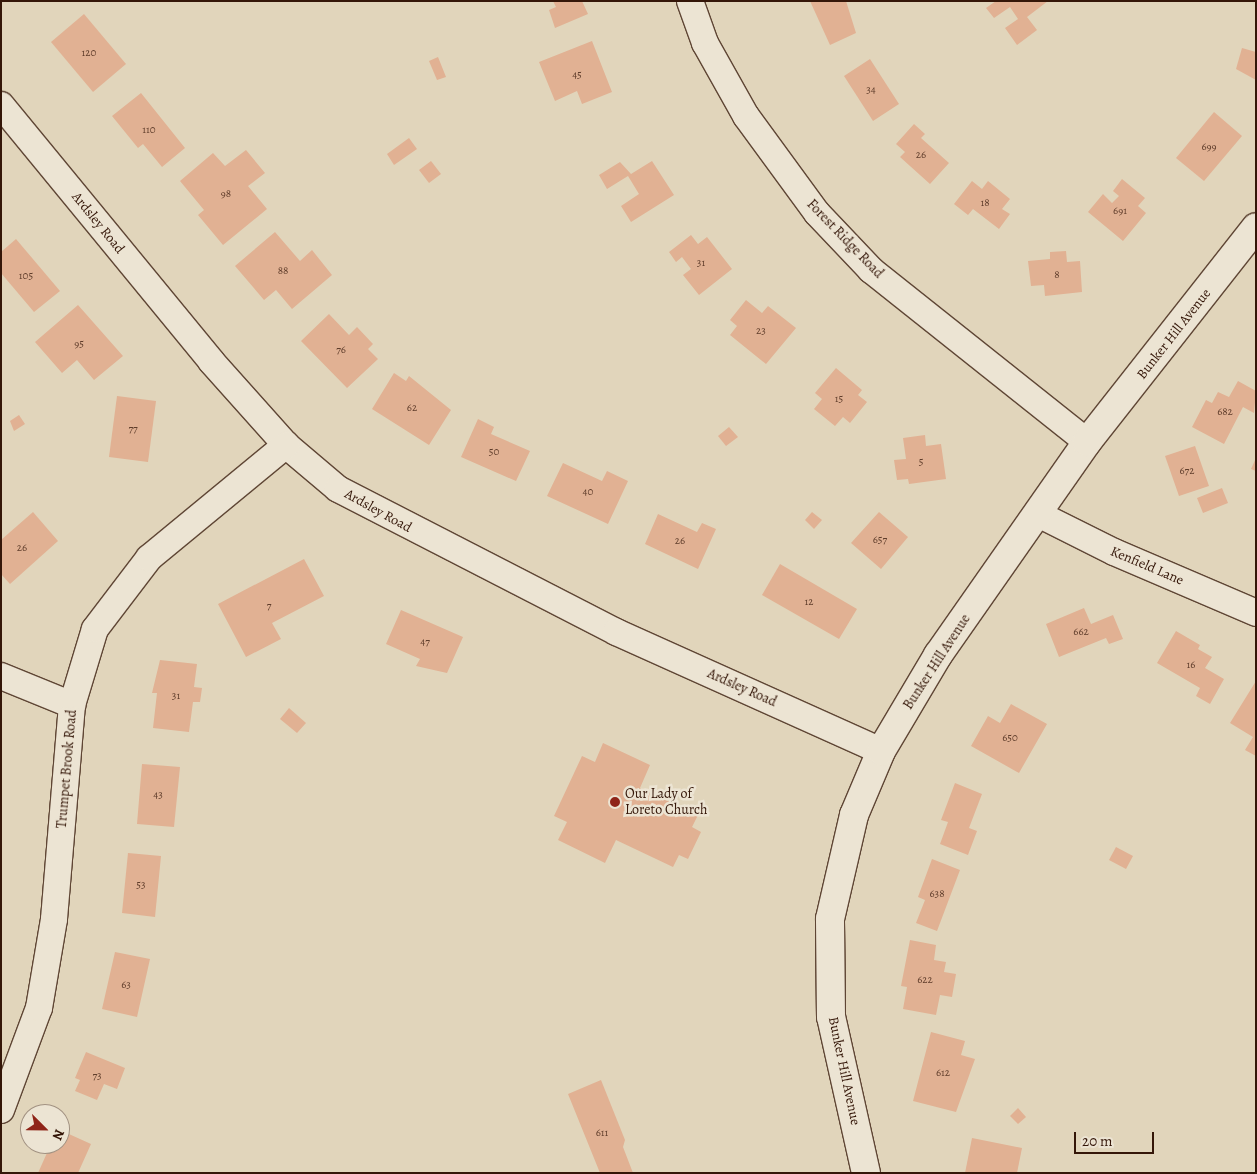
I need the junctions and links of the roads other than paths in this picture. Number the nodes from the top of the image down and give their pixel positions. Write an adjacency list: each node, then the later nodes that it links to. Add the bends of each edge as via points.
1 (690, 1): 4 (street, Forest Ridge Road, via 705,43 746,116 817,213 872,270)
2 (1, 105): 5 (street, Ardsley Road)
3 (1255, 231): 4 (main road, Bunker Hill Avenue)
4 (1088, 442): 6 (main road, Bunker Hill Avenue)
5 (286, 445): 9 (street, Trumpet Brook Road, via 149,558 95,629); 10 (street, Ardsley Road, via 338,489 423,536 616,632)
6 (1040, 514): 7 (street, Kenfield Lane, via 1114,552); 10 (main road, Bunker Hill Avenue, via 938,656)
7 (1256, 613)
8 (1, 676): 9 (street)
9 (72, 705): 11 (street, Trumpet Brook Road, via 54,919 39,1008)
10 (881, 751): 12 (main road, Bunker Hill Avenue, via 854,815 830,919 831,1017)
11 (1, 1110)
12 (866, 1173)

